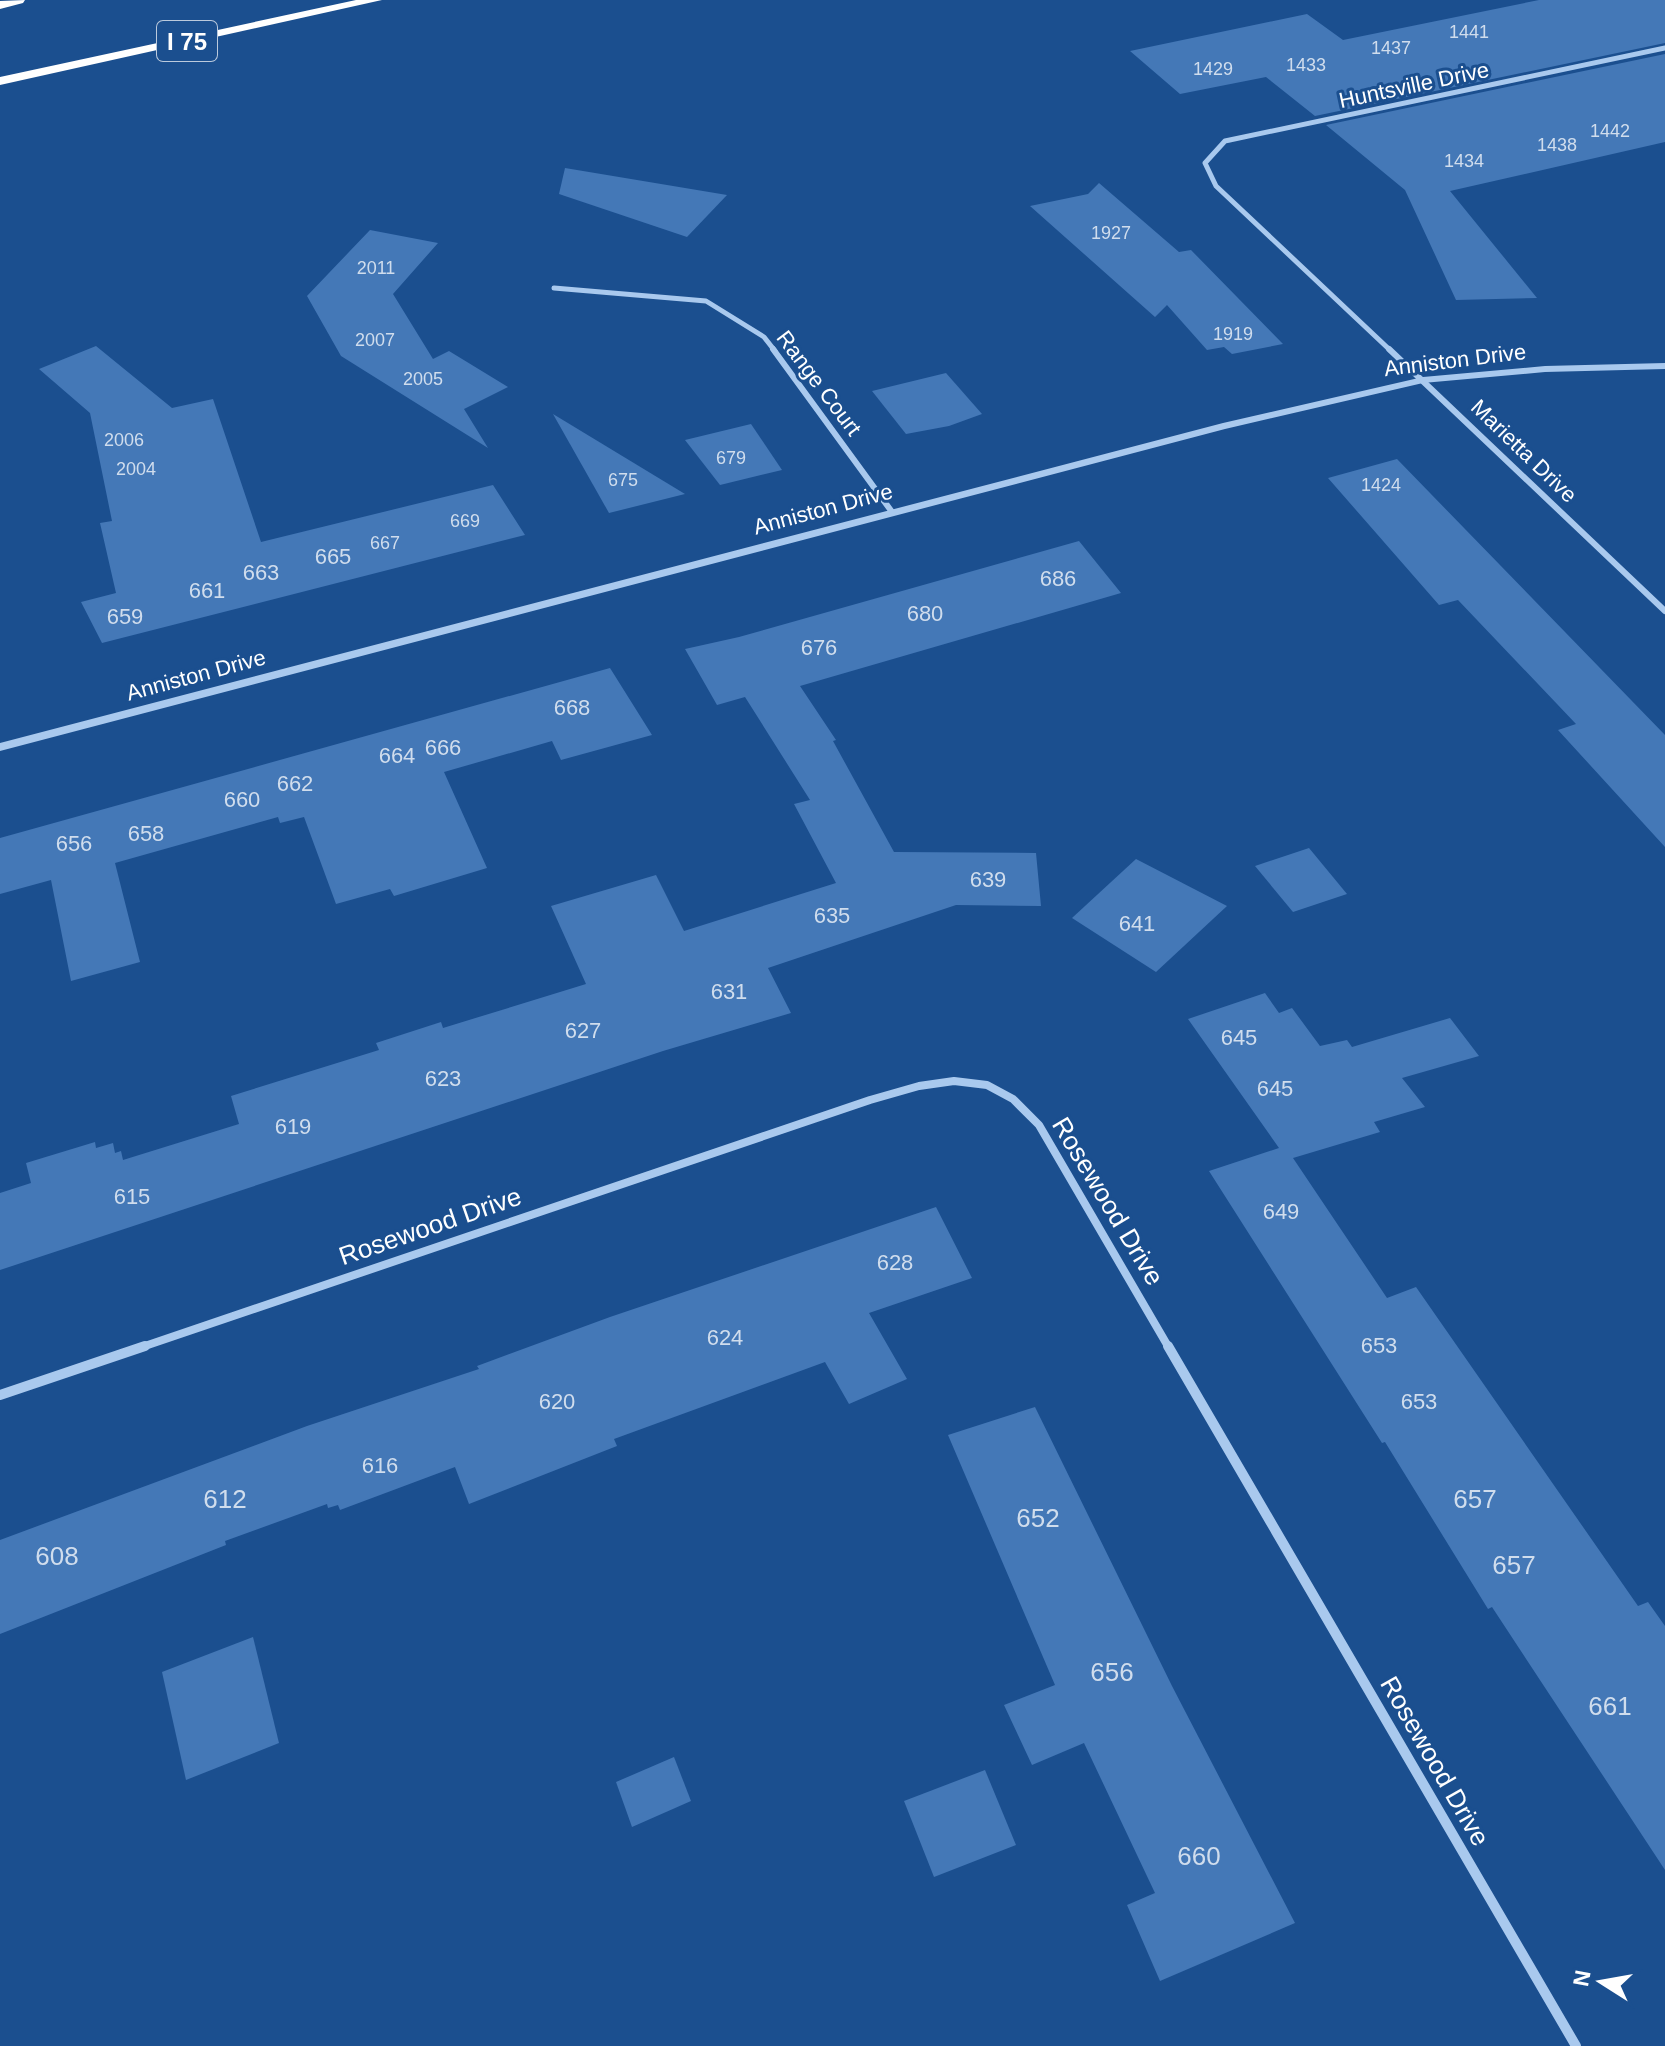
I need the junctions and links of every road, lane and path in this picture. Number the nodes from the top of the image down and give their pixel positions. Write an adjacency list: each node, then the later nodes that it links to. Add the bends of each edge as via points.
1 (18, 0): 3 (highway)
2 (372, 0): 5 (highway, I 75)
3 (0, 5)
4 (1665, 48): 6 (street, Huntsville Drive, via 1225,141 1205,163)
5 (0, 81)
6 (1216, 186): 9 (street, Marietta Drive)
7 (554, 288): 10 (street, Range Court, via 706,301 764,337)
8 (1665, 366): 9 (street, Anniston Drive)
9 (1423, 380): 10 (street, Anniston Drive); 11 (street, Marietta Drive)
10 (892, 512): 12 (street, Anniston Drive)
11 (1665, 611)
12 (0, 747)
13 (0, 1395): 14 (street, Rosewood Drive, via 870,1100 919,1086 985,1084 1004,1092 1039,1125)
14 (1576, 2046)

